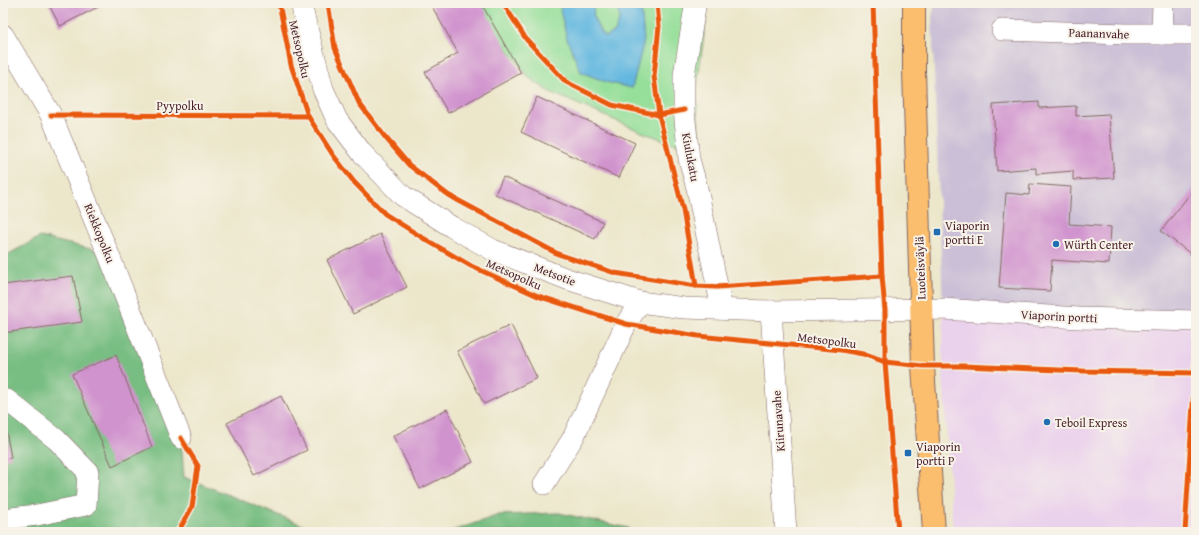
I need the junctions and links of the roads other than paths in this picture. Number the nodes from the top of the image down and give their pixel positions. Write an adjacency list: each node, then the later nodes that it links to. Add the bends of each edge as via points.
1 (302, 3): 9 (street, Metsotie, via 323,89 337,120 362,153 403,196 493,250 567,279)
2 (694, 3): 11 (street, Kiulukatu, via 684,75 684,110 689,159)
3 (914, 3): 10 (main road, Luoteisväylä)
4 (1163, 3): 6 (street)
5 (1002, 30): 6 (street, Paananvahe)
6 (1162, 34): 7 (street, Paananvahe)
7 (1196, 34)
8 (3, 35): 15 (street, Riekkopolku, via 51,114)
9 (640, 302): 11 (street, Metsotie, via 684,308); 16 (street, via 626,324 572,438)
10 (922, 308): 12 (street, Metsotie); 13 (street, Viaporin portti, via 1079,318); 19 (main road, Luoteisväylä, via 923,366)
11 (722, 309): 12 (street, Metsotie)
12 (771, 311): 18 (street, Kiirunavahe)
13 (1196, 321)
14 (3, 400): 17 (street, via 7,400 57,440 88,472 86,505)
15 (181, 438)
16 (544, 484)
17 (3, 519)
18 (786, 532)
19 (934, 532)

